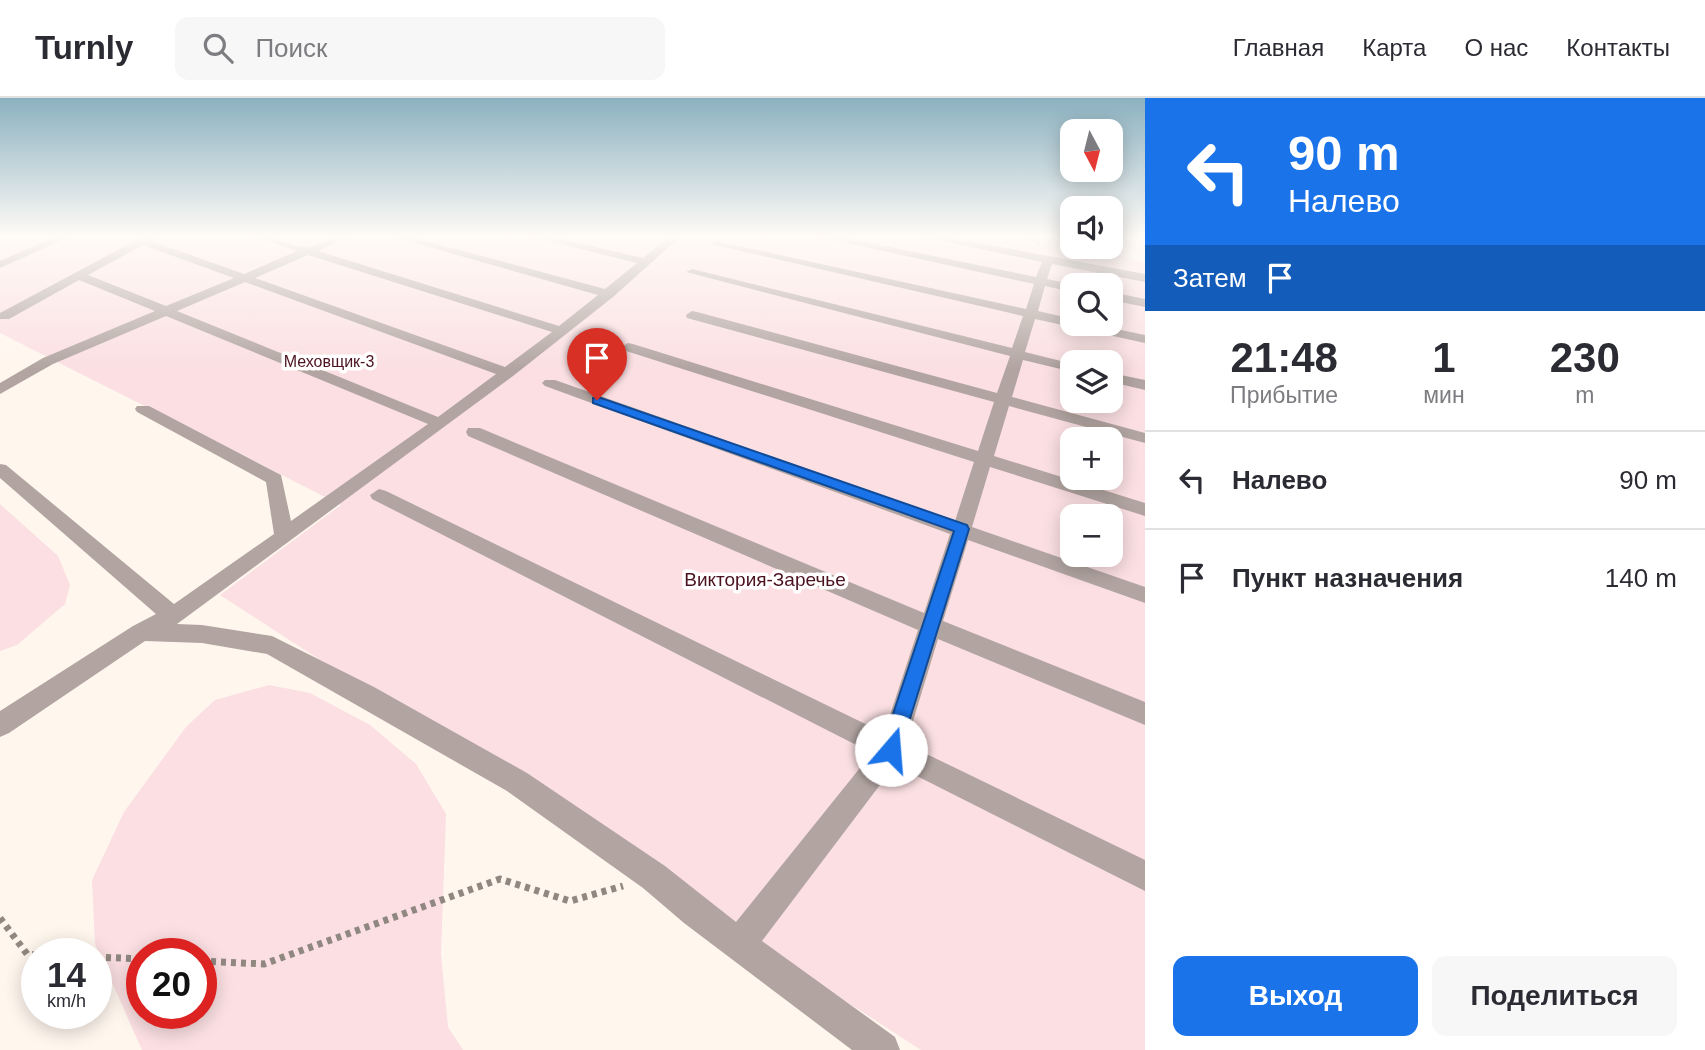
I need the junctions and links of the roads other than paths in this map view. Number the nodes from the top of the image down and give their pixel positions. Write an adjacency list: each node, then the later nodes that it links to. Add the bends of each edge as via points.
1 (72, 280): 19 (street)
2 (91, 280): 16 (street)
3 (239, 280): 16 (street)
4 (247, 280): 27 (street)
5 (401, 280): 21 (street)
6 (560, 280): 13 (street)
7 (625, 280): 13 (street)
8 (725, 280): 25 (street)
9 (879, 280): 17 (street)
10 (1033, 280): 11 (street)
11 (1041, 282): 12 (street); 17 (street)
12 (1060, 286)
13 (610, 294): 21 (street)
14 (1123, 298): 15 (street)
15 (1145, 303)
16 (166, 310): 31 (street, via 48,361); 34 (street)
17 (1030, 314): 20 (street); 25 (street)
18 (692, 315): 32 (street)
19 (4, 316)
20 (1060, 320)
21 (563, 331): 27 (street)
22 (1123, 334): 23 (street)
23 (1145, 339)
24 (628, 347): 37 (street)
25 (1017, 354): 26 (street); 32 (street)
26 (1060, 365)
27 (508, 373): 34 (street)
28 (1123, 380): 30 (street)
29 (550, 383): 41 (street)
30 (1145, 385)
31 (0, 388)
32 (1003, 399): 36 (street); 37 (street)
33 (142, 409): 42 (street, via 275,479)
34 (440, 422): 42 (street)
35 (474, 432): 45 (street)
36 (1145, 438)
37 (983, 461): 40 (street); 41 (street)
38 (0, 469): 44 (street)
39 (379, 495): 49 (street)
40 (1145, 510)
41 (962, 529): 43 (street); 45 (street)
42 (284, 536): 44 (street)
43 (1145, 595)
44 (173, 616): 46 (street)
45 (931, 626): 47 (street); 49 (street)
46 (141, 632): 48 (street); 51 (street, via 202,634 272,645 517,782 654,877)
47 (1145, 713)
48 (0, 724)
49 (891, 750): 50 (street); 51 (street)
50 (1145, 876)
51 (739, 944): 52 (street)
52 (882, 1050)

